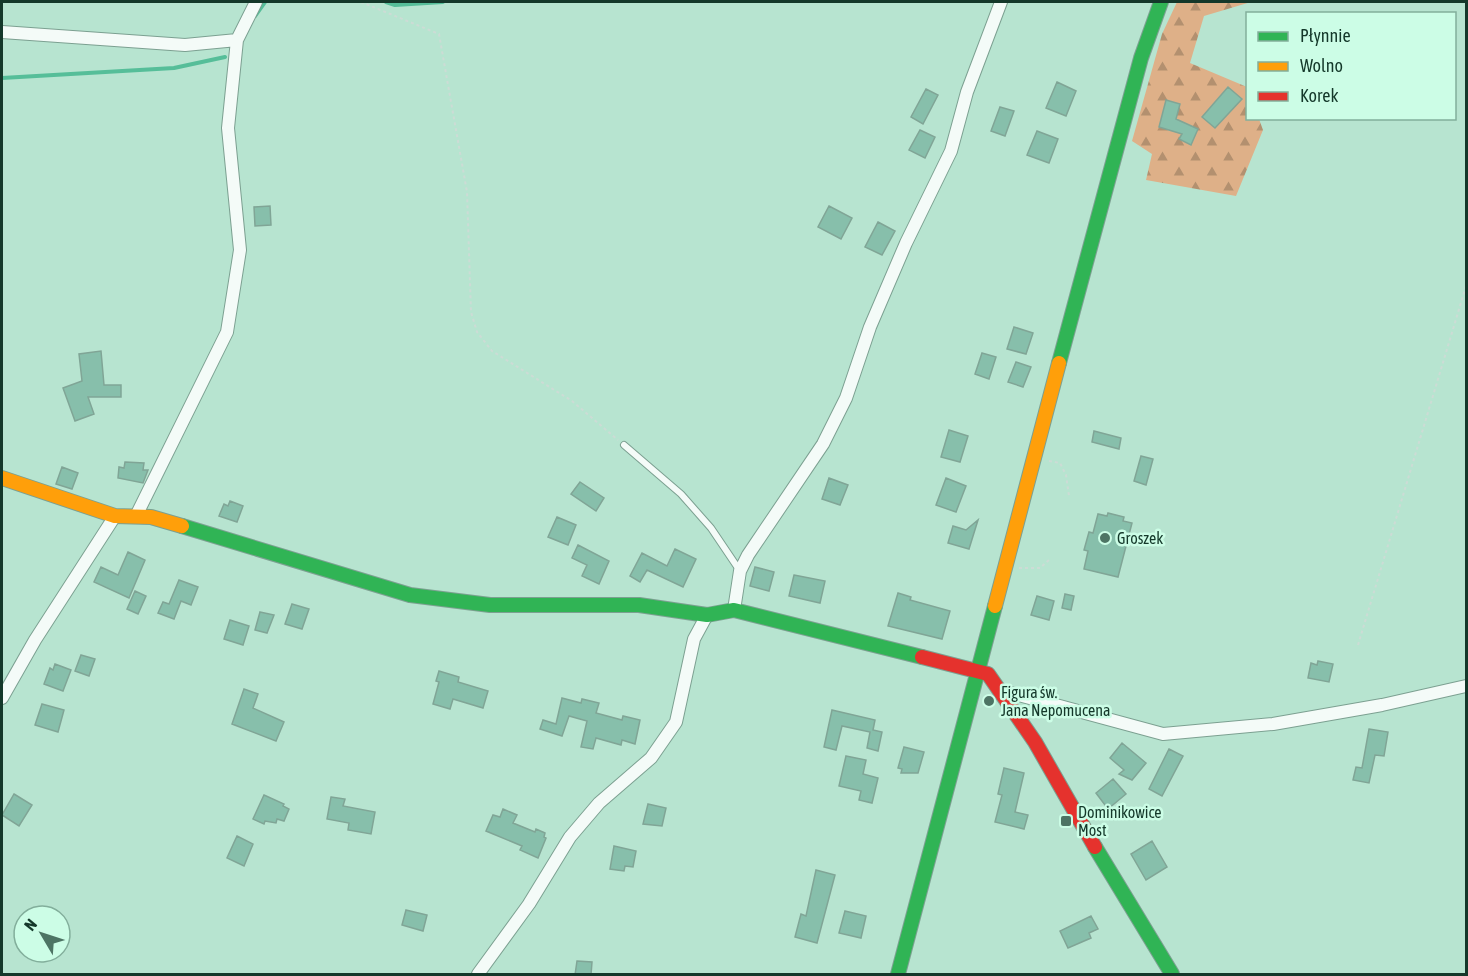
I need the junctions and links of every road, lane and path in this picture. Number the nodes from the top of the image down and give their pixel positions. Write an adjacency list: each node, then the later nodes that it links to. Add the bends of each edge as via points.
1 (256, 2): 6 (street)
2 (361, 2): 8 (path, via 438,34 467,192 471,312 477,332 492,351 572,400)
3 (1001, 2): 16 (street, via 967,92 951,151 906,243 846,398 823,444)
4 (1161, 2): 9 (street, via 1138,68)
5 (2, 32): 6 (street, via 185,45)
6 (237, 40): 13 (street, via 228,128 240,250 227,332)
7 (1467, 286): 19 (path)
8 (624, 446): 16 (lane, via 681,494 711,528)
9 (1034, 457): 11 (path, via 1060,463); 15 (street)
10 (2, 478): 12 (street)
11 (1069, 496)
12 (115, 516): 13 (street); 23 (street, via 34,639)
13 (136, 516): 18 (street, via 151,517 410,595 490,605 639,605)
14 (1051, 558): 15 (path, via 1040,568)
15 (1006, 565): 20 (street)
16 (740, 571): 17 (street)
17 (734, 610): 18 (street); 20 (street)
18 (707, 615): 24 (street, via 694,639 676,722 651,758 599,802 570,837 529,904)
19 (1358, 645)
20 (978, 671): 22 (street, via 988,674); 25 (street)
21 (1467, 686): 22 (street, via 1273,724 1163,734)
22 (1000, 690): 26 (street, via 1035,742)
23 (2, 698)
24 (478, 975)
25 (898, 975)
26 (1172, 975)

